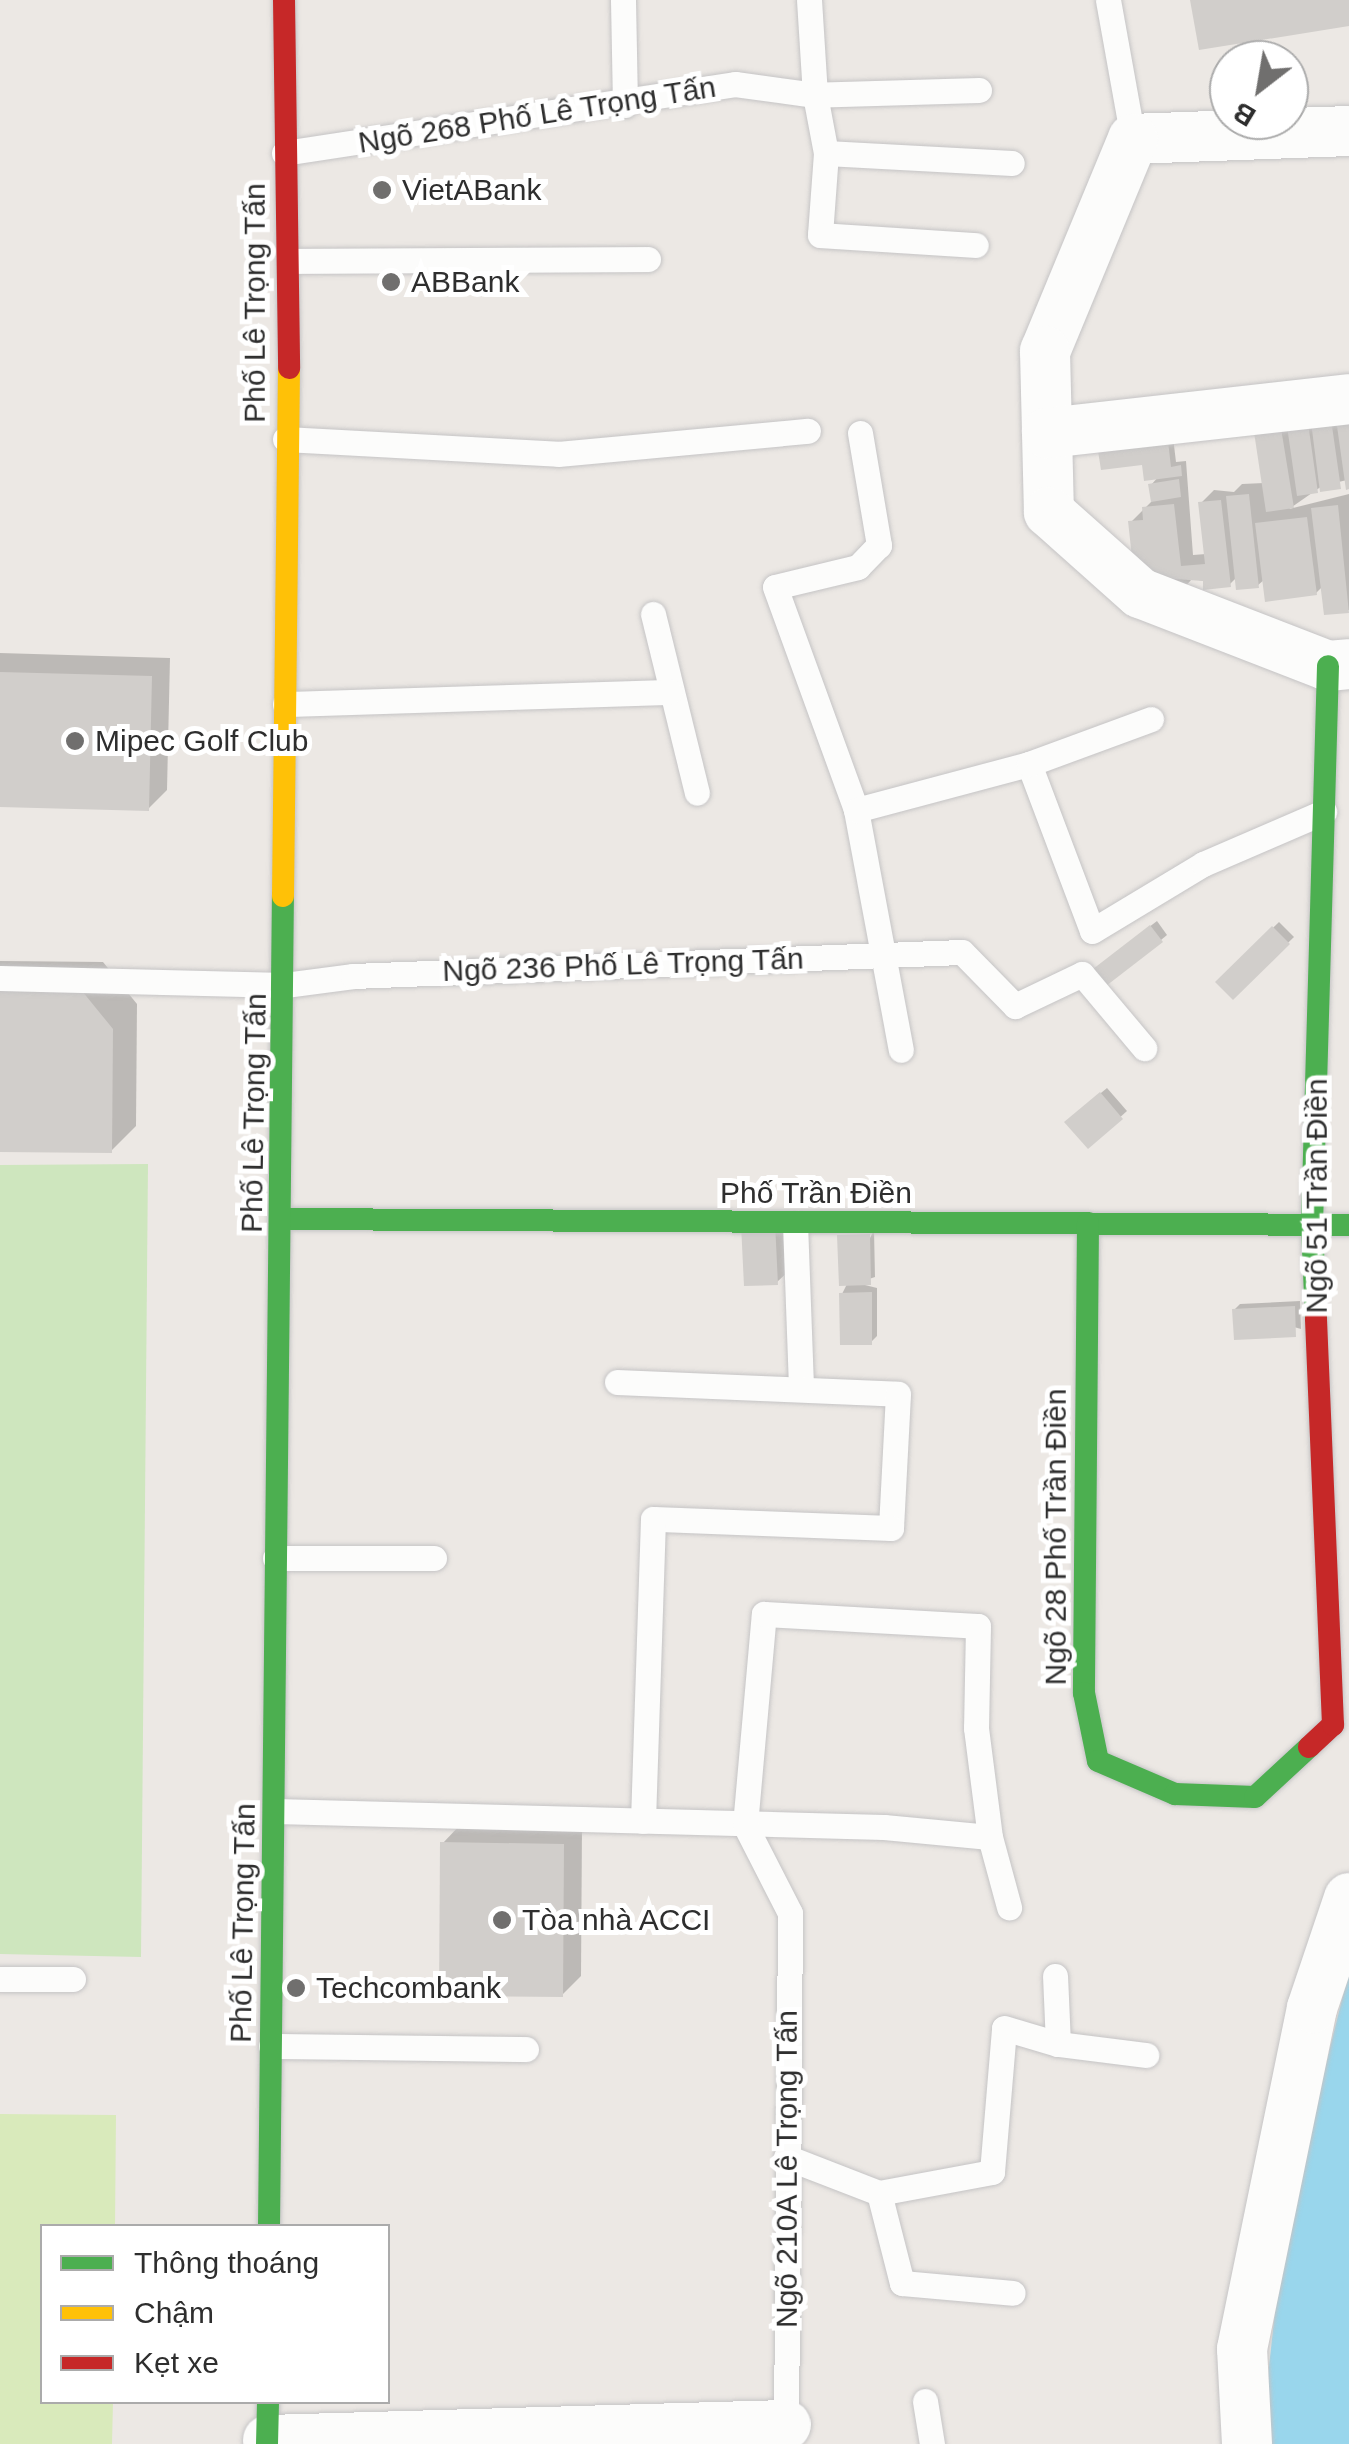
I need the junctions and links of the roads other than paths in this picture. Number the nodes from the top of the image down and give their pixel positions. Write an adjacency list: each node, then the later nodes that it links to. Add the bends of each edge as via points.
1 (284, 0): 10 (street, Phố Lê Trọng Tấn)
2 (624, 0): 7 (lane)
3 (808, 0): 6 (lane)
4 (1108, 0): 9 (lane)
5 (978, 90): 6 (lane, Ngõ 268 Phố Lê Trọng Tấn)
6 (815, 95): 7 (lane, Ngõ 268 Phố Lê Trọng Tấn, via 735,84); 11 (lane)
7 (626, 105): 10 (lane, Ngõ 268 Phố Lê Trọng Tấn)
8 (1349, 131): 9 (street)
9 (1133, 140): 19 (street, via 1046,351)
10 (284, 153): 15 (street, Phố Lê Trọng Tấn)
11 (826, 154): 12 (lane); 13 (lane, via 820,235)
12 (1012, 163)
13 (976, 245)
14 (648, 259): 15 (lane)
15 (290, 261): 20 (street, Phố Lê Trọng Tấn)
16 (1349, 399): 19 (street)
17 (808, 430): 20 (lane, via 558,454)
18 (860, 432): 28 (lane, via 879,545 858,567 775,587)
19 (1047, 433): 22 (street, via 1049,512 1140,593)
20 (284, 439): 24 (street, Phố Lê Trọng Tấn)
21 (653, 614): 23 (lane)
22 (1339, 665): 29 (street, Ngõ 51 Trần Điền)
23 (670, 692): 24 (lane); 27 (lane)
24 (285, 704): 34 (street, Phố Lê Trọng Tấn)
25 (1151, 719): 26 (lane)
26 (1029, 764): 28 (lane); 30 (lane)
27 (698, 793)
28 (856, 810): 31 (lane)
29 (1328, 810): 30 (lane, via 1204,864); 40 (street, Ngõ 51 Trần Điền)
30 (1092, 930): 32 (lane)
31 (881, 955): 32 (lane, Ngõ 236 Phố Lê Trọng Tấn, via 962,952 1015,1006); 34 (lane, Ngõ 236 Phố Lê Trọng Tấn, via 354,976); 36 (lane)
32 (1082, 974): 35 (lane)
33 (0, 978): 34 (lane, Ngõ 236 Phố Lê Trọng Tấn)
34 (285, 985): 37 (street, Phố Lê Trọng Tấn)
35 (1144, 1048)
36 (902, 1050)
37 (283, 1219): 38 (street, Phố Trần Điền); 44 (street, Phố Lê Trọng Tấn)
38 (795, 1222): 39 (street, Phố Trần Điền); 43 (lane)
39 (1088, 1223): 40 (street, Phố Trần Điền); 46 (street, Ngõ 28 Phố Trần Điền, via 1084,1694 1098,1761 1175,1794 1255,1797)
40 (1312, 1225): 41 (street, Phố Trần Điền); 46 (street, Ngõ 51 Trần Điền)
41 (1349, 1225)
42 (616, 1382): 43 (lane)
43 (801, 1389): 48 (lane, via 898,1394 891,1528 653,1519)
44 (276, 1558): 45 (lane); 47 (street, Phố Lê Trọng Tấn)
45 (434, 1558)
46 (1341, 1718)
47 (274, 1811): 48 (lane); 57 (street, Phố Lê Trọng Tấn)
48 (643, 1821): 49 (lane)
49 (745, 1826): 50 (lane, via 884,1827); 50 (lane, via 764,1614 934,1621 978,1626 976,1728); 60 (lane, Ngõ 210A Lê Trọng Tấn, via 790,1913)
50 (990, 1837): 52 (lane)
51 (1349, 1898): 68 (street, via 1312,2008 1242,2349)
52 (1009, 1907)
53 (1055, 1976): 56 (lane)
54 (0, 1979): 55 (lane)
55 (74, 1979)
56 (1058, 2044): 59 (lane); 61 (lane, via 1004,2028 992,2172)
57 (271, 2046): 58 (lane); 62 (street, Phố Lê Trọng Tấn)
58 (526, 2049)
59 (1146, 2055)
60 (786, 2157): 61 (lane); 66 (lane, Ngõ 210A Lê Trọng Tấn)
61 (879, 2193): 63 (lane, via 902,2283)
62 (270, 2224)
63 (1013, 2293)
64 (925, 2401): 67 (lane)
65 (268, 2428): 66 (street)
66 (786, 2434)
67 (932, 2444)
68 (1246, 2444)

